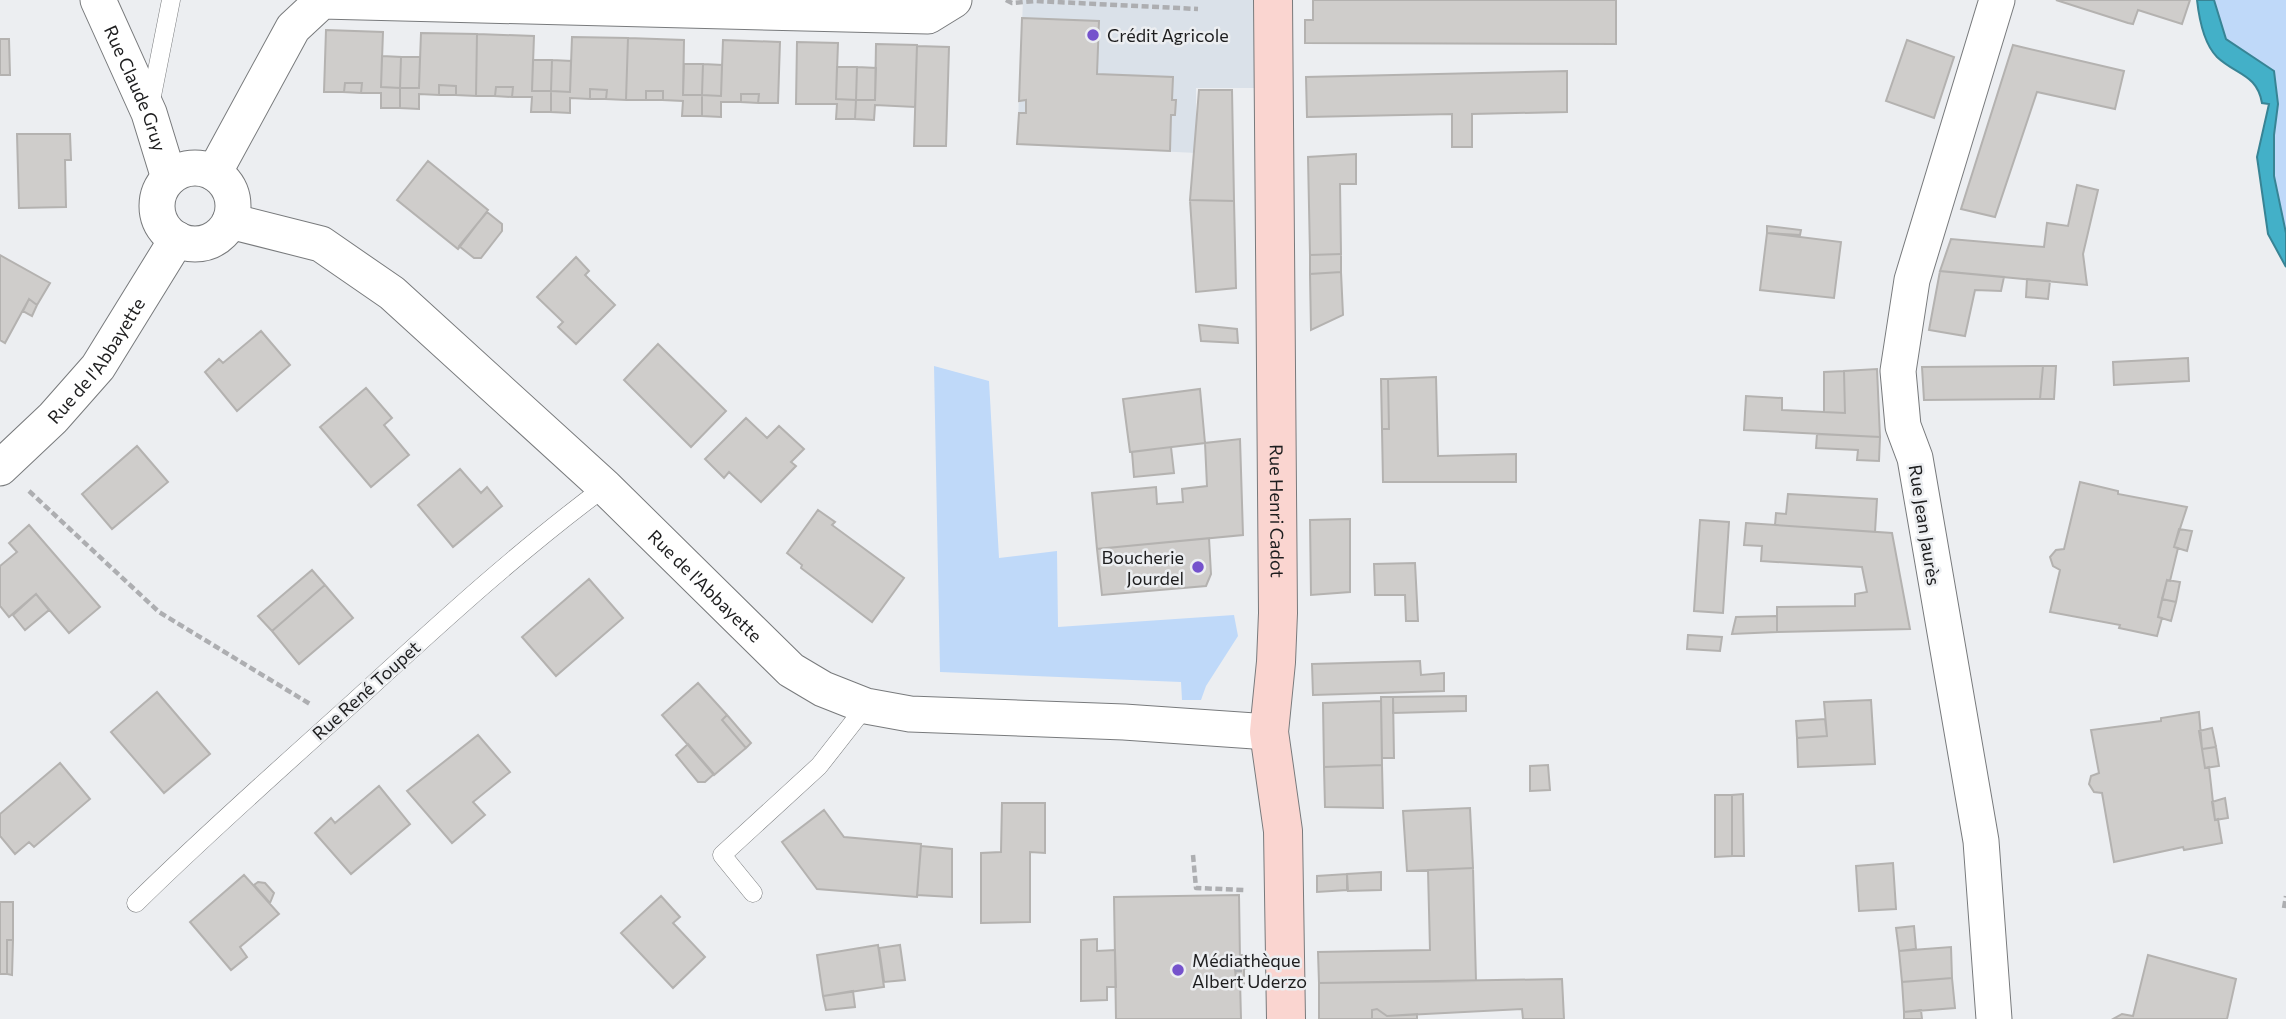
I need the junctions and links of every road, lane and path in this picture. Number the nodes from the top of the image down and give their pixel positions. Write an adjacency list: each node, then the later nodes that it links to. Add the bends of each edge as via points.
1 (98, 0): 8 (street, Rue Claude Gruy)
2 (171, 0): 8 (lane)
3 (954, 0): 9 (street, via 928,16 322,1 293,28)
4 (1006, 0): 7 (path)
5 (1273, 0): 17 (main road, Rue Henri Cadot, via 1278,613)
6 (1997, 0): 27 (street, Rue Jean Jaurès, via 1912,280 1898,371 1903,426 1916,458 1981,841)
7 (1198, 9)
8 (149, 113): 10 (street, Rue Claude Gruy)
9 (214, 173): 10 (street, via 191,168); 11 (street, via 229,189)
10 (169, 178): 12 (street, via 157,211)
11 (230, 221): 12 (street, via 208,242); 14 (street, Rue de l'Abbayette, via 321,244 362,270)
12 (177, 239): 13 (street, Rue de l'Abbayette, via 98,367)
13 (2, 466): 16 (path, via 159,612)
14 (605, 487): 15 (street, Rue de l'Abbayette, via 791,670); 16 (lane, Rue René Toupet, via 427,635)
15 (866, 706): 17 (street, Rue de l'Abbayette, via 910,714); 19 (lane, via 819,766 722,855)
16 (336, 718): 22 (lane, Rue René Toupet, via 225,815)
17 (1269, 732): 26 (main road, Rue Henri Cadot, via 1283,831)
18 (1193, 855): 21 (path, via 1196,888 1244,890)
19 (753, 893)
20 (2286, 896): 23 (path)
21 (1244, 901)
22 (136, 903)
23 (2284, 908)
24 (1245, 958): 25 (path, via 1245,970)
25 (1235, 970)
26 (1286, 1019)
27 (1994, 1019)

